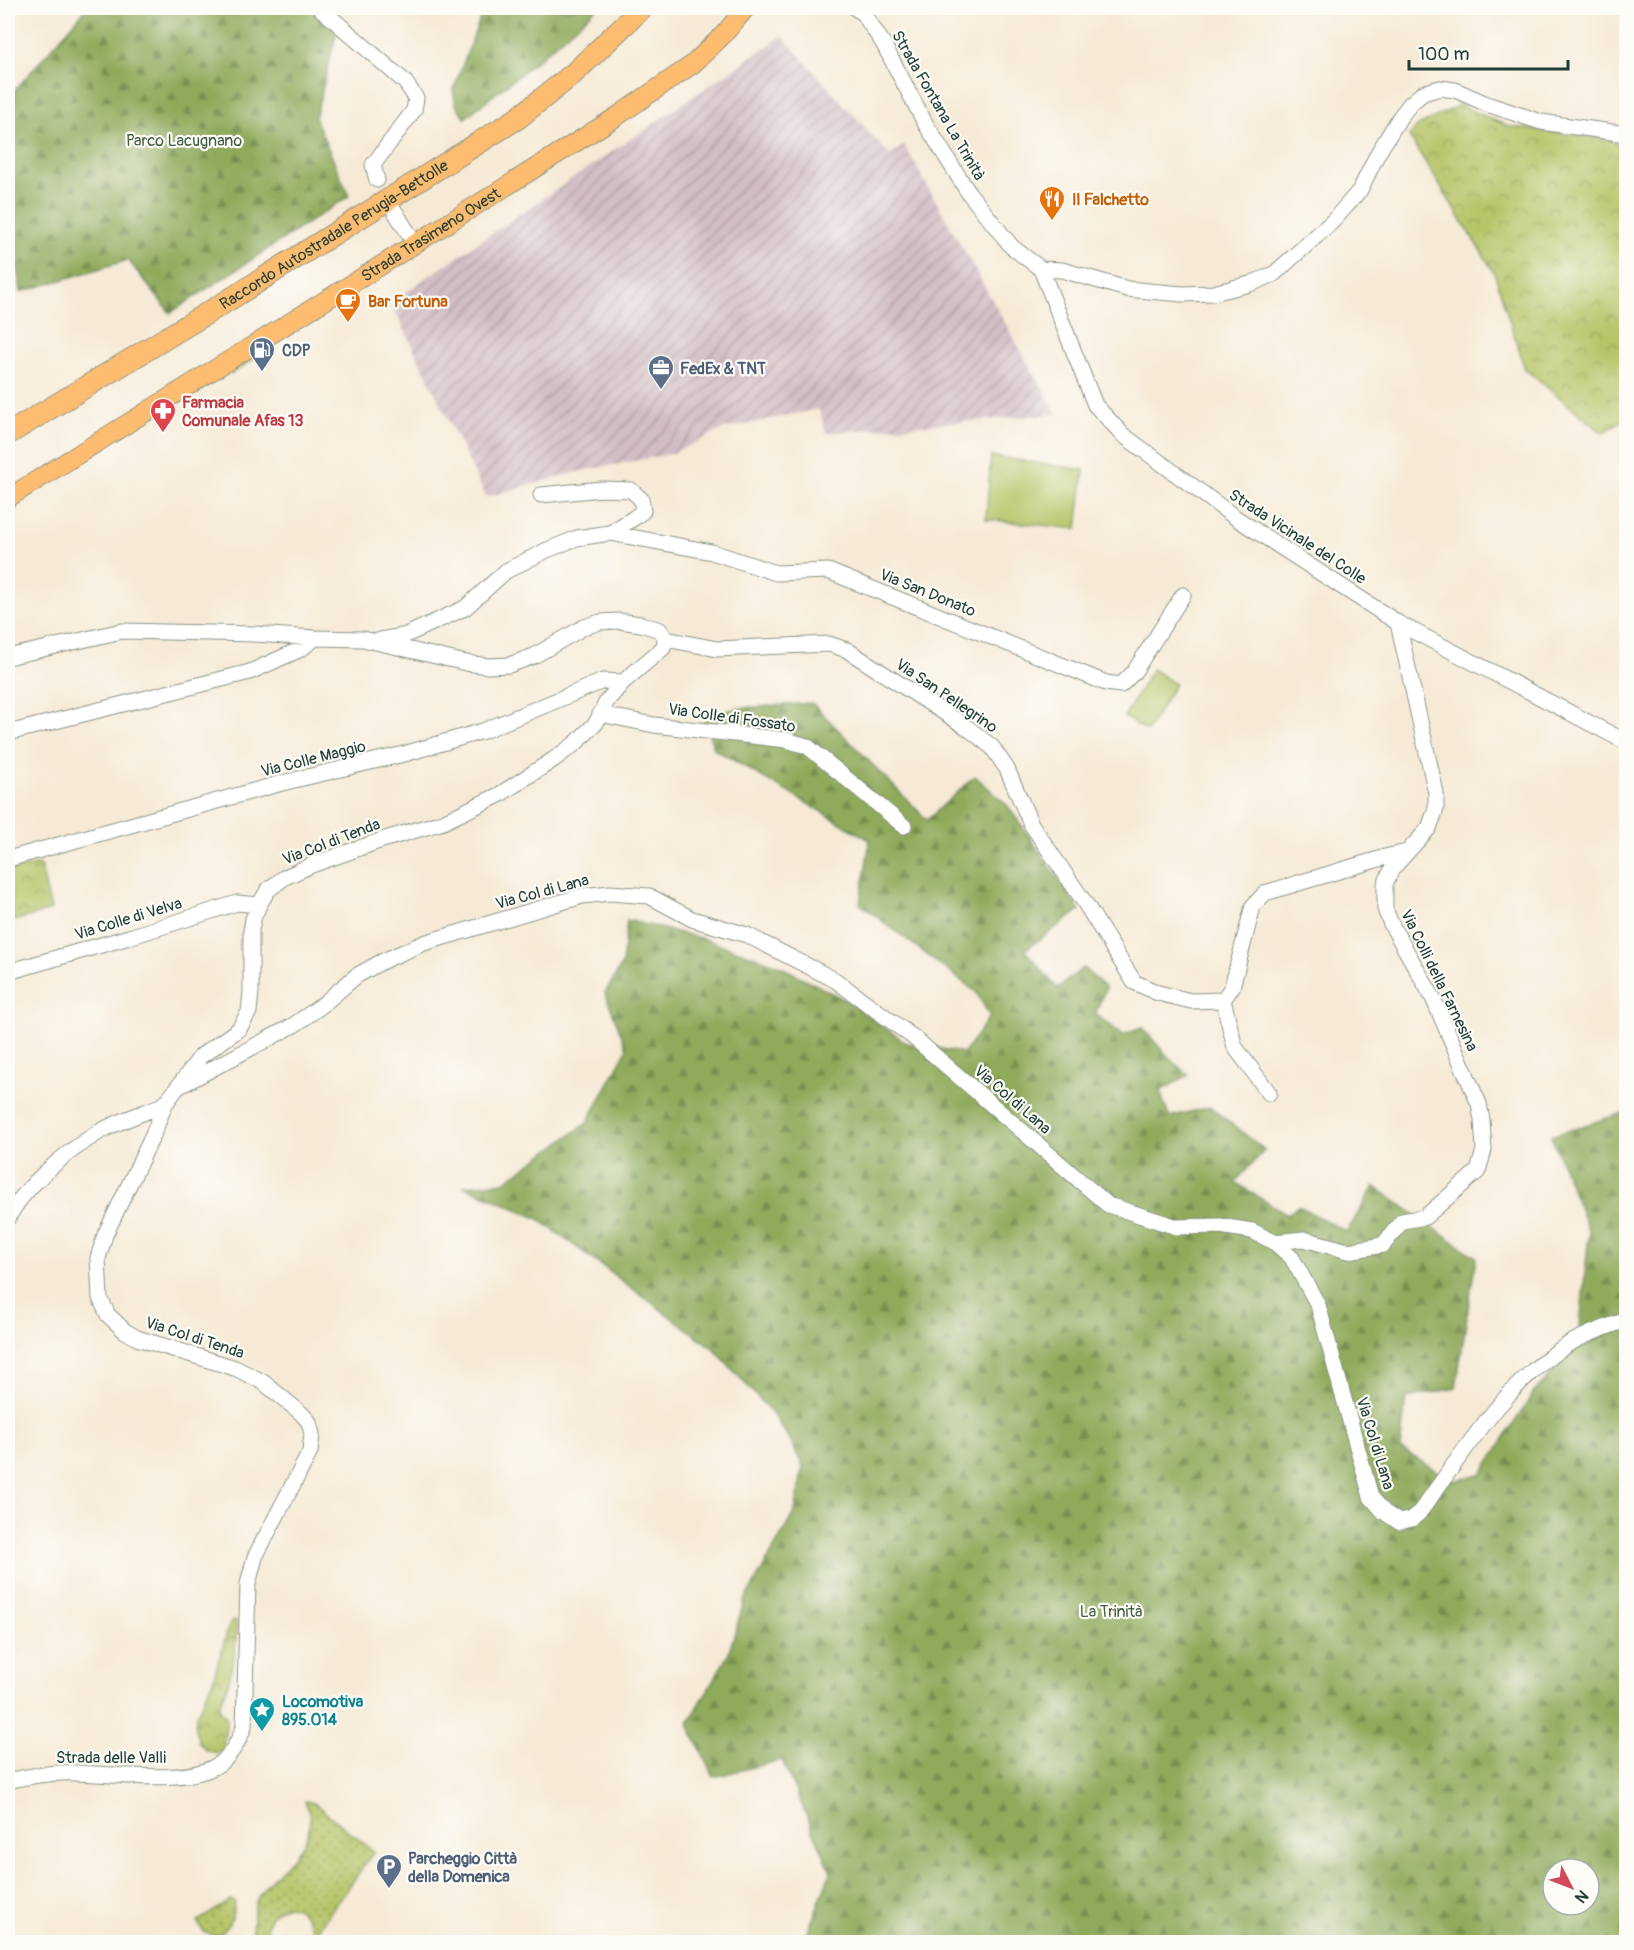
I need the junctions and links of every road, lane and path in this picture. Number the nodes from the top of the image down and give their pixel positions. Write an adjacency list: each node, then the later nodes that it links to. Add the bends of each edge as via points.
1 (320, 8): 7 (street, via 405,82 416,98 414,110 373,165)
2 (624, 8): 11 (highway, via 569,60 499,116)
3 (642, 8): 12 (highway, Raccordo Autostradale Perugia-Bettolle, via 573,74 519,118)
4 (746, 8): 9 (main road, Strada Trasimeno Ovest, via 684,70)
5 (855, 8): 10 (street, Strada Fontana La Trinità, via 883,43 925,123 968,192 1012,247)
6 (1626, 134): 10 (street, Strada Fontana La Trinità, via 1541,122 1440,88 1423,93 1411,103 1378,153 1360,190 1333,221 1274,274 1213,293 1182,294 1127,289 1062,270)
7 (377, 180)
8 (394, 210): 9 (street)
9 (415, 244): 14 (main road, Strada Trasimeno Ovest)
10 (1041, 268): 17 (street, Strada Vicinale del Colle, via 1095,405 1123,435 1236,518)
11 (8, 420)
12 (8, 434)
13 (542, 495): 15 (street, Via San Donato, via 631,490 641,499 643,511)
14 (8, 498)
15 (610, 533): 16 (street, Via San Donato, via 712,552 776,573 828,571 1106,683 1120,685 1134,672); 20 (street, Via San Donato, via 577,538 545,551 506,571 465,608 406,635)
16 (1183, 595)
17 (1398, 623): 25 (street, Strada Vicinale del Colle); 27 (street, Via Colli della Farnesina, via 1436,794 1430,828)
18 (315, 638): 20 (street); 21 (street, via 122,631); 24 (street, via 301,649 250,672)
19 (666, 639): 20 (street, via 660,630 640,624 600,622 534,656 509,665 488,666); 22 (street, Via Col di Tenda, via 663,648); 31 (street, Via San Pellegrino, via 717,649 829,644 847,650 968,728 992,747 1007,769 1031,824 1134,982 1191,1002)
20 (376, 641)
21 (8, 657)
22 (623, 682): 23 (street, Via Col di Tenda); 28 (street, Via Colle Maggio, via 603,681 483,731 404,754 282,783)
23 (600, 714): 26 (street, Via Colle di Fossato, via 654,725 786,740 807,747); 29 (street, Via Col di Tenda, via 576,743 499,795 443,822 382,840 285,877 268,890)
24 (8, 733)
25 (1626, 742)
26 (904, 826)
27 (1407, 852): 31 (street, via 1265,893 1252,906 1232,987); 36 (street, Via Colli della Farnesina, via 1392,869 1385,885 1385,909 1433,998 1479,1104 1484,1150 1478,1171 1425,1217 1402,1221 1383,1245 1348,1251 1304,1239)
28 (8, 859)
29 (259, 905): 30 (street, Via Colle di Velva, via 237,903); 32 (street, Via Col di Tenda, via 251,931 249,1012 239,1029 201,1056)
30 (8, 972)
31 (1223, 1000): 33 (street, via 1235,1047)
32 (174, 1089): 34 (street, Via Col di Tenda); 36 (street, Via Col di Lana, via 294,1025 356,976 424,943 582,896 648,896 692,919 747,935 835,980 913,1037 1108,1205 1177,1227 1220,1226 1252,1231)
33 (1269, 1093)
34 (165, 1104): 35 (street, via 102,1131 73,1151 36,1182 15,1204); 38 (street, Via Col di Tenda, via 105,1235 98,1258 100,1298 108,1315 137,1338 235,1368 263,1382 301,1413 312,1434 310,1452 255,1557 248,1584 244,1727 231,1752)
35 (8, 1218)
36 (1274, 1242): 37 (street, Via Col di Lana, via 1292,1258 1318,1305 1371,1497 1400,1522 1419,1514 1504,1398 1529,1373 1568,1345)
37 (1626, 1320)
38 (214, 1767): 39 (street, Strada delle Valli, via 189,1775 74,1773)
39 (8, 1781)

